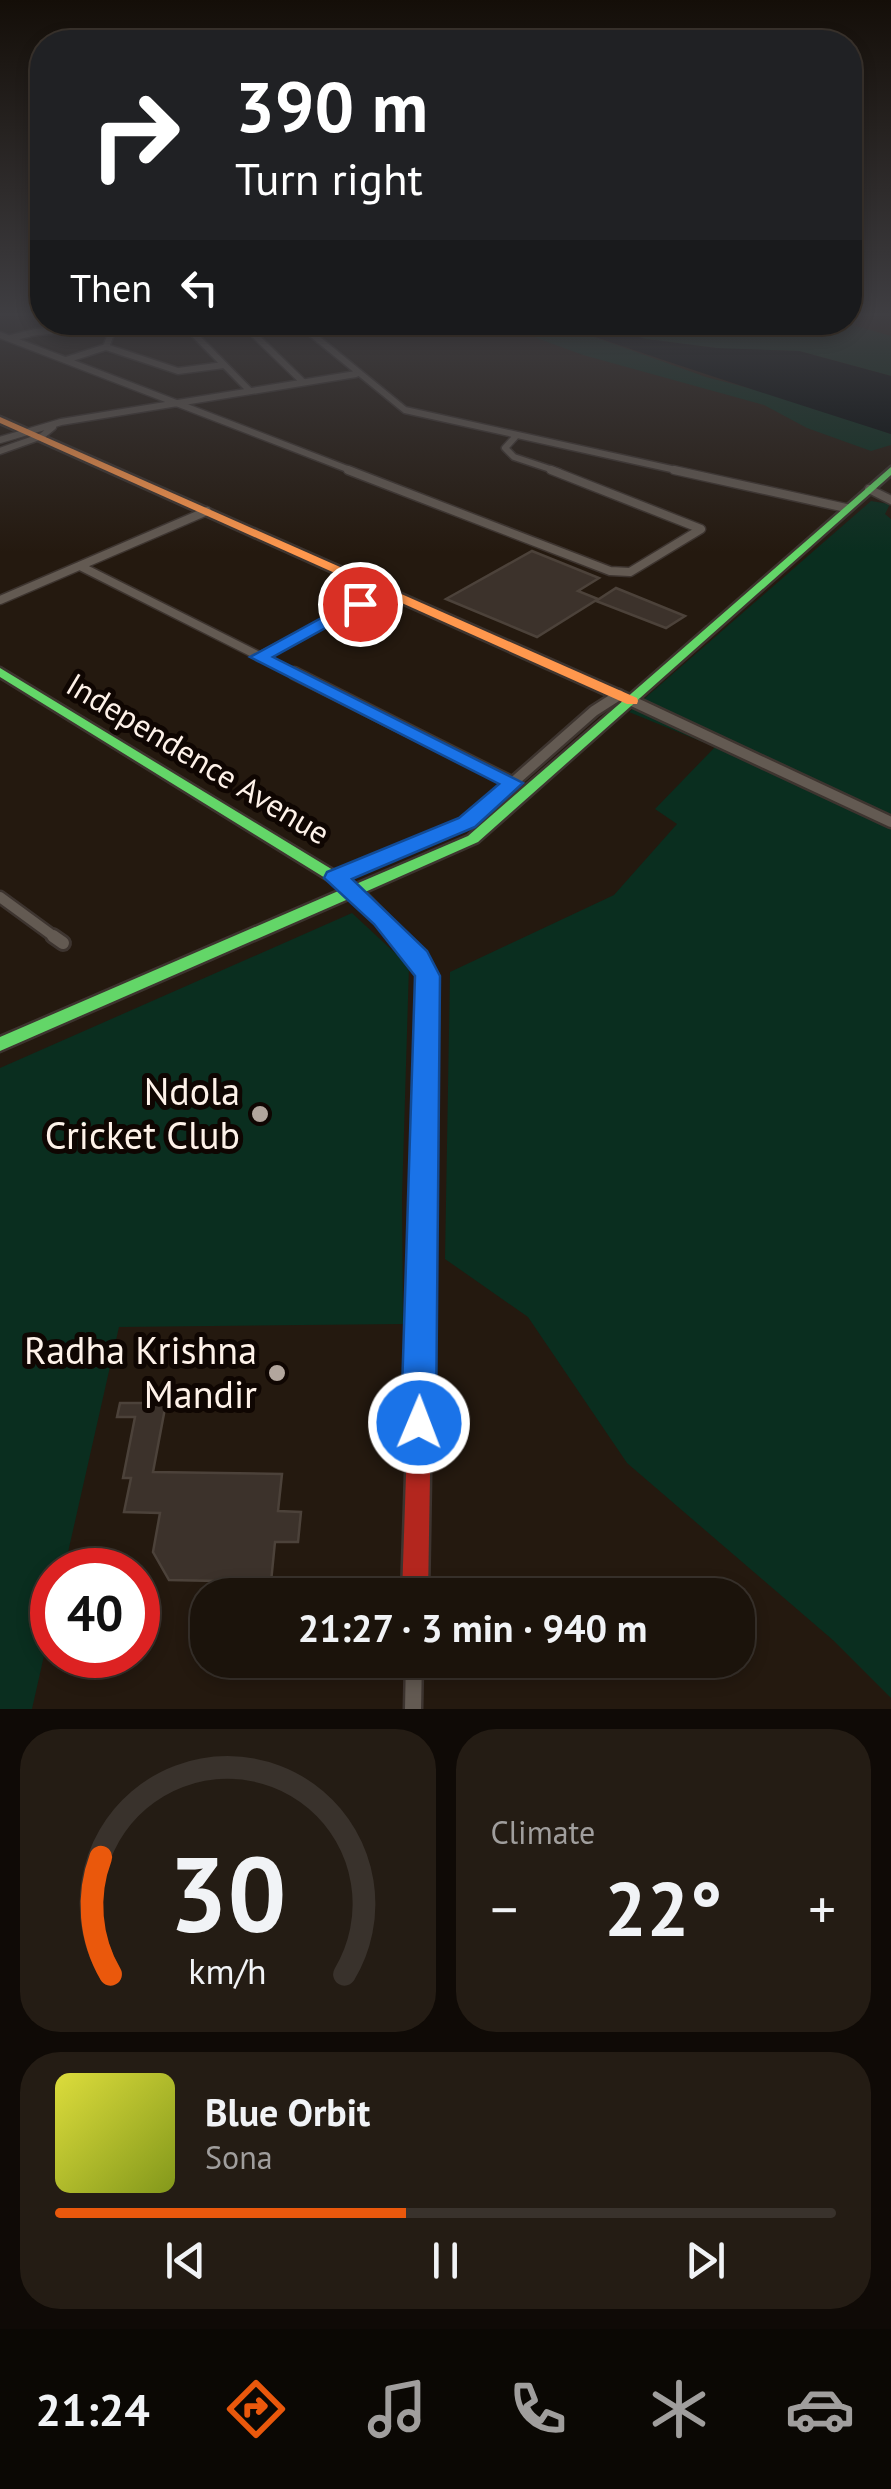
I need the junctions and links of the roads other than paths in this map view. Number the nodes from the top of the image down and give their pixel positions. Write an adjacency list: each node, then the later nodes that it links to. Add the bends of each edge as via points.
1 (150, 393): 4 (street)
2 (239, 393): 4 (street)
3 (382, 393): 8 (street, via 405,410)
4 (176, 403): 6 (street); 8 (street, via 618,573 701,529 514,457 506,448)
5 (0, 418): 7 (main road)
6 (61, 422): 7 (street); 7 (street)
7 (36, 435): 9 (street); 10 (street); 15 (main road)
8 (516, 436): 14 (street)
9 (0, 440)
10 (0, 451)
11 (891, 470): 12 (main road)
12 (869, 489): 13 (street); 14 (main road)
13 (891, 500)
14 (846, 508): 21 (main road)
15 (207, 511): 16 (street); 17 (main road)
16 (80, 566): 18 (street); 19 (street)
17 (385, 590): 19 (street); 21 (main road)
18 (0, 600)
19 (259, 657): 22 (street)
20 (0, 672): 24 (main road, Independence Avenue)
21 (626, 698): 22 (street, via 594,711); 23 (street); 25 (main road, via 486,830)
22 (513, 783): 24 (street, via 467,822)
23 (891, 822)
24 (335, 878): 25 (main road, Independence Avenue)
25 (354, 890): 28 (main road); 29 (main road, Independence Avenue, via 418,958 429,992)
26 (0, 897): 27 (street)
27 (63, 943)
28 (0, 1044)
29 (415, 1578)
30 (414, 1678): 31 (street)
31 (413, 1709)

